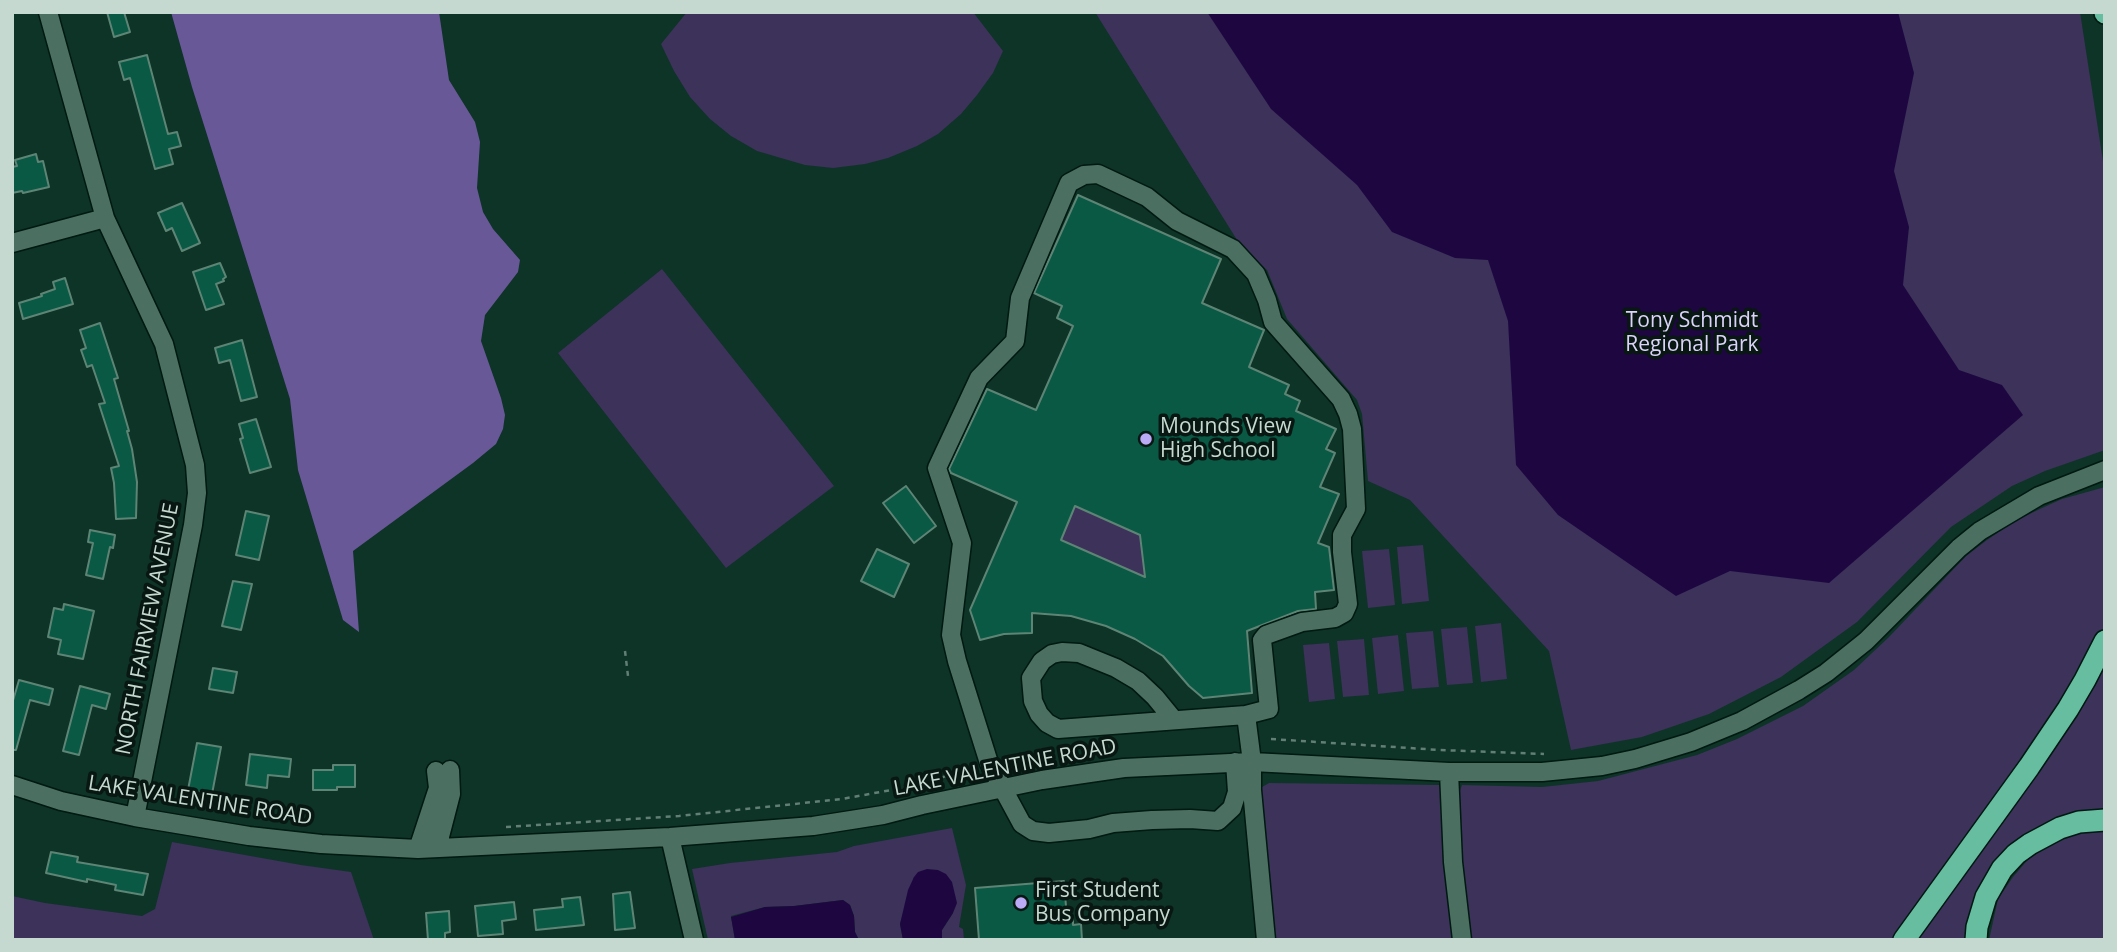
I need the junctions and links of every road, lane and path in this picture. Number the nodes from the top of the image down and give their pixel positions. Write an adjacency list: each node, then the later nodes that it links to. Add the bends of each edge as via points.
1 (48, 12): 2 (street, NORTH FAIRVIEW AVENUE)
2 (105, 218): 3 (street); 17 (street, NORTH FAIRVIEW AVENUE, via 164,344 195,465 197,493)
3 (12, 243)
4 (2098, 472): 14 (street, LAKE VALENTINE ROAD, via 2039,496 1980,531 1866,641 1826,673 1742,721 1691,742 1602,766 1542,772)
5 (2105, 641): 26 (highway, via 2068,709)
6 (625, 651): 7 (path)
7 (628, 676)
8 (1246, 715): 9 (street); 12 (street); 16 (street, via 1269,709 1262,640 1266,635 1303,622 1335,618 1348,604 1342,536 1356,509 1350,422 1341,399 1273,322 1256,274 1233,249 1177,221 1147,197 1098,174 1084,175 1069,183 1020,298 1015,341 978,378 937,468 962,543 951,635 989,763)
9 (1173, 719): 9 (street, via 1139,681 1079,653 1052,654 1031,678 1039,714 1058,729)
10 (1271, 739): 11 (path)
11 (1553, 755)
12 (1243, 762): 14 (street, LAKE VALENTINE ROAD); 16 (street, LAKE VALENTINE ROAD, via 1124,768); 16 (street, via 1232,808 1218,821 1113,823 1089,829 1033,831 1022,824); 24 (street, via 1252,790)
13 (973, 766): 19 (path, via 924,784 842,799 679,816)
14 (1449, 772): 25 (street)
15 (12, 786): 17 (street, LAKE VALENTINE ROAD)
16 (1003, 788): 20 (street, LAKE VALENTINE ROAD, via 846,821)
17 (135, 817): 22 (street, LAKE VALENTINE ROAD, via 321,844)
18 (2105, 820): 27 (highway, via 2060,828 2016,854 1986,897)
19 (499, 827)
20 (670, 837): 21 (street, LAKE VALENTINE ROAD); 23 (street)
21 (437, 848): 22 (street, LAKE VALENTINE ROAD); 22 (street, via 452,794 443,770)
22 (418, 849)
23 (694, 940)
24 (1266, 940)
25 (1462, 940)
26 (1904, 940)
27 (1976, 940)

